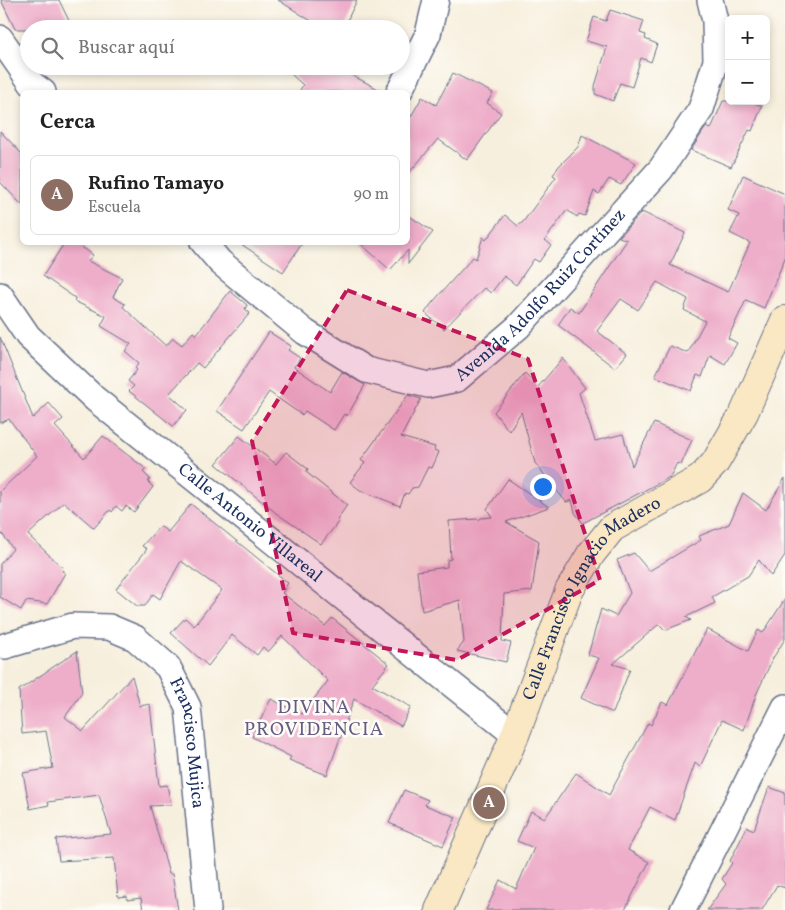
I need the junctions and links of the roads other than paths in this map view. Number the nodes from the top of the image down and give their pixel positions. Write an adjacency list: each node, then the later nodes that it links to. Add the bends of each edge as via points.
1 (436, 0): 5 (street, via 428,34)
2 (710, 0): 10 (street, Avenida Adolfo Ruiz Cortínez, via 715,21 716,61 701,109 661,169 525,320 457,379 428,385 366,370 306,332 220,262)
3 (0, 38): 4 (street)
4 (20, 67)
5 (410, 70)
6 (26, 75): 8 (street)
7 (408, 75): 9 (street)
8 (40, 90)
9 (400, 90)
10 (206, 245)
11 (0, 296): 15 (street, Calle Antonio Villareal, via 28,336 95,399)
12 (782, 331): 15 (main road, Calle Francisco Ignacio Madero, via 744,413 716,463 700,479 612,528 590,554 569,591)
13 (2, 649): 16 (street, Francisco Mujica, via 73,626 110,627 135,638 168,667 188,707)
14 (785, 707): 18 (street)
15 (515, 735): 17 (main road, Calle Francisco Ignacio Madero)
16 (208, 910)
17 (439, 910)
18 (683, 910)

